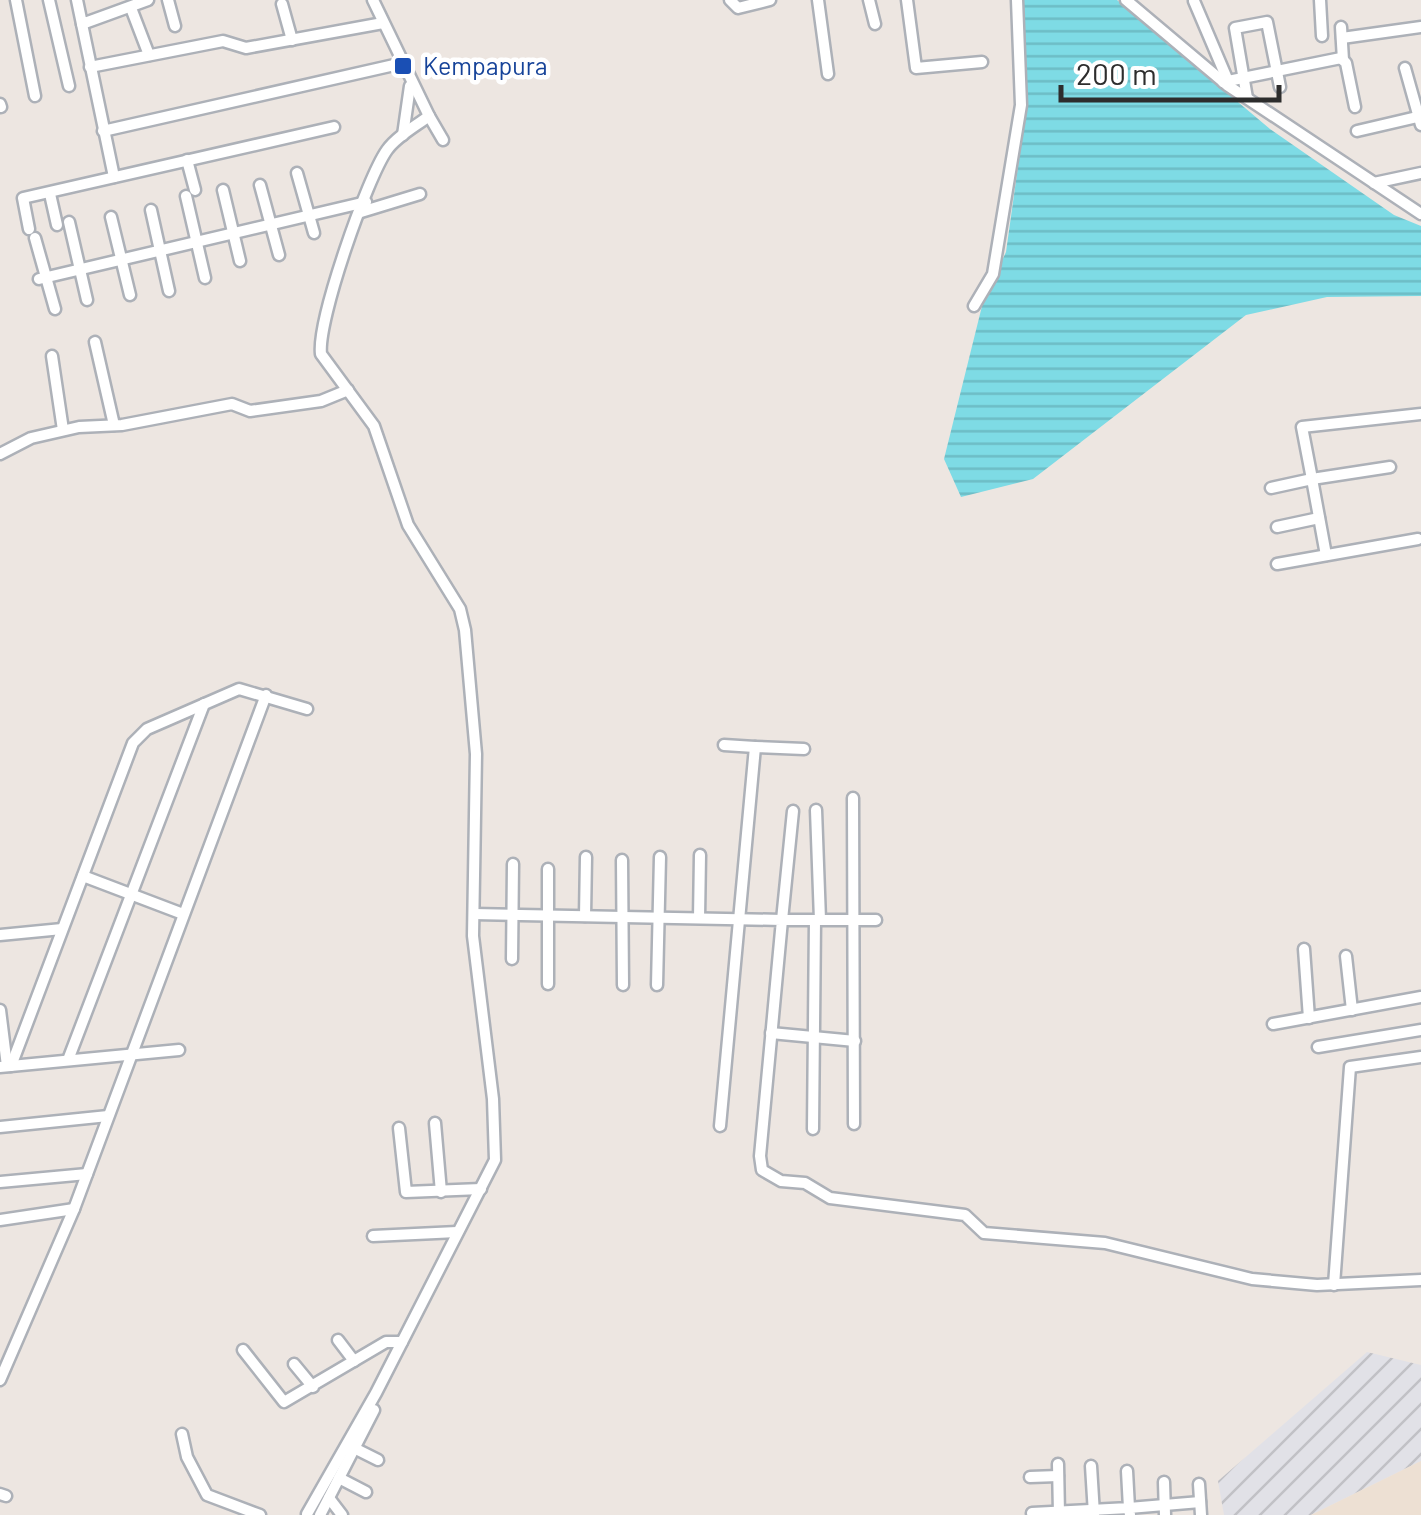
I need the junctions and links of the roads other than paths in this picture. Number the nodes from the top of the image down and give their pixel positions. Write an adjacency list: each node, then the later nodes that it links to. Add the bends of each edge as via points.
1 (16, 0): 38 (street)
2 (49, 0): 36 (street)
3 (77, 0): 19 (street)
4 (148, 0): 17 (street)
5 (168, 0): 21 (street)
6 (373, 0): 18 (street)
7 (730, 0): 8 (street, via 738,8)
8 (770, 0)
9 (818, 0): 32 (street)
10 (869, 0): 20 (street)
11 (907, 0): 27 (street, via 916,68)
12 (1016, 0): 78 (street, via 1021,109 993,274)
13 (1126, 0): 34 (street)
14 (1320, 0): 23 (street)
15 (1194, 1): 34 (street)
16 (282, 4): 24 (street)
17 (131, 8): 19 (street); 25 (street)
18 (382, 23): 24 (street); 28 (street)
19 (82, 24): 29 (street)
20 (875, 24)
21 (175, 26)
22 (1421, 27): 26 (street, via 1341,32)
23 (1322, 36)
24 (292, 40): 25 (street, via 246,48 223,41)
25 (149, 56): 29 (street)
26 (1344, 60): 31 (street); 40 (street)
27 (982, 62)
28 (402, 64): 35 (street); 44 (street)
29 (90, 67): 44 (street)
30 (1405, 68): 42 (street)
31 (1277, 71): 33 (street); 33 (street, via 1267,22 1235,28); 37 (street)
32 (828, 74)
33 (1243, 78): 34 (street); 39 (street)
34 (1225, 82): 39 (street)
35 (410, 84): 41 (street); 46 (street)
36 (68, 86)
37 (1280, 87)
38 (35, 96)
39 (1248, 99): 52 (street)
40 (1356, 107)
41 (430, 116): 46 (street); 47 (street)
42 (1420, 119): 45 (street)
43 (334, 127): 48 (street)
44 (104, 130): 51 (street)
45 (1357, 131)
46 (403, 135): 57 (street, via 386,151)
47 (443, 140)
48 (188, 160): 51 (street); 67 (street)
49 (297, 172): 60 (street)
50 (1421, 173): 52 (street)
51 (114, 176): 55 (street)
52 (1374, 183): 59 (street)
53 (260, 185): 63 (street)
54 (223, 190): 65 (street)
55 (50, 194): 64 (street); 73 (street, via 23,198)
56 (420, 194): 57 (street)
57 (363, 207): 60 (street); 82 (street, via 320,342 321,354)
58 (150, 210): 68 (street)
59 (1421, 214)
60 (309, 215): 63 (street); 66 (street)
61 (111, 217): 70 (street)
62 (69, 222): 72 (street)
63 (270, 224): 65 (street); 69 (street)
64 (57, 225)
65 (233, 233): 67 (street); 71 (street)
66 (314, 233)
67 (197, 242): 68 (street); 74 (street)
68 (160, 250): 70 (street); 75 (street)
69 (279, 255)
70 (122, 259): 72 (street); 76 (street)
71 (240, 261)
72 (80, 269): 73 (street); 77 (street)
73 (42, 278): 79 (street)
74 (205, 278)
75 (169, 290)
76 (130, 295)
77 (87, 300)
78 (974, 306)
79 (55, 309)
80 (95, 342): 84 (street)
81 (52, 356): 85 (street)
82 (348, 390): 84 (street, via 250,412 232,404); 113 (street, via 379,435 408,525 460,609 476,754)
83 (1421, 414): 88 (street, via 1307,424 1302,433)
84 (114, 425): 85 (street)
85 (63, 430): 86 (street)
86 (0, 454)
87 (1390, 467): 88 (street)
88 (1312, 480): 89 (street); 90 (street)
89 (1271, 488)
90 (1319, 518): 91 (street); 93 (street)
91 (1277, 526)
92 (1418, 539): 93 (street)
93 (1326, 555): 94 (street)
94 (1278, 564)
95 (266, 695): 96 (street, via 240,689); 97 (street); 112 (street)
96 (204, 704): 110 (street, via 147,729 132,743); 111 (street)
97 (307, 709)
98 (724, 744): 99 (street)
99 (755, 747): 100 (street); 120 (street)
100 (804, 749)
101 (852, 798): 123 (street)
102 (816, 810): 122 (street)
103 (793, 811): 121 (street)
104 (700, 855): 119 (street)
105 (660, 856): 118 (street)
106 (586, 857): 116 (street)
107 (622, 860): 117 (street)
108 (512, 864): 114 (street)
109 (548, 869): 115 (street)
110 (83, 876): 111 (street); 125 (street)
111 (132, 894): 112 (street); 146 (street)
112 (183, 914): 144 (street)
113 (474, 914): 114 (street); 157 (street, via 494,1099 495,1160)
114 (512, 915): 115 (street); 129 (street)
115 (548, 915): 116 (street); 130 (street)
116 (585, 916): 117 (street)
117 (622, 917): 118 (street); 132 (street)
118 (658, 917): 119 (street); 131 (street)
119 (699, 918): 120 (street)
120 (739, 919): 121 (street); 152 (street)
121 (782, 920): 122 (street); 139 (street)
122 (817, 920): 123 (street); 140 (street)
123 (855, 920): 124 (street); 141 (street)
124 (876, 920)
125 (62, 930): 126 (street); 147 (street)
126 (0, 935)
127 (1304, 949): 136 (street)
128 (1346, 956): 135 (street)
129 (512, 959)
130 (548, 984)
131 (658, 984)
132 (623, 985)
133 (1421, 997): 135 (street)
134 (0, 1010): 147 (street)
135 (1352, 1010): 136 (street)
136 (1308, 1018): 137 (street)
137 (1273, 1024)
138 (1421, 1030): 142 (street)
139 (771, 1033): 140 (street); 164 (street, via 760,1156 762,1170 774,1179 805,1183 830,1198 965,1214 984,1234 1104,1243 1252,1279)
140 (814, 1037): 141 (street); 154 (street)
141 (854, 1041): 150 (street)
142 (1318, 1048)
143 (179, 1050): 144 (street)
144 (130, 1054): 146 (street); 148 (street)
145 (1421, 1057): 164 (street, via 1350,1067)
146 (68, 1060): 147 (street)
147 (6, 1066)
148 (108, 1116): 151 (street); 155 (street)
149 (435, 1123): 158 (street)
150 (854, 1124)
151 (0, 1126)
152 (720, 1126)
153 (399, 1128): 158 (street, via 406,1192)
154 (813, 1128)
155 (87, 1174): 156 (street); 159 (street)
156 (0, 1182)
157 (481, 1189): 158 (street); 161 (street)
158 (441, 1192)
159 (74, 1209): 160 (street); 170 (street)
160 (0, 1220)
161 (457, 1232): 162 (street); 166 (street)
162 (373, 1236)
163 (1421, 1280): 164 (street)
164 (1334, 1285)
165 (338, 1340): 168 (street)
166 (402, 1342): 168 (street, via 393,1340); 192 (street)
167 (243, 1350): 171 (street, via 284,1402)
168 (354, 1361): 171 (street)
169 (294, 1364): 171 (street)
170 (0, 1380)
171 (313, 1386)
172 (374, 1410): 174 (street)
173 (182, 1434): 185 (street, via 207,1495)
174 (354, 1448): 175 (street); 179 (street)
175 (378, 1460)
176 (1091, 1466): 188 (street)
177 (1126, 1472): 187 (street)
178 (1030, 1477): 190 (street, via 1058,1470)
179 (339, 1478): 182 (street); 183 (street)
180 (1164, 1482): 186 (street)
181 (1199, 1484): 184 (street)
182 (366, 1492)
183 (329, 1498): 193 (street); 194 (street)
184 (1200, 1502): 186 (street); 195 (street)
185 (238, 1510): 191 (street)
186 (1164, 1510): 187 (street)
187 (1130, 1511): 188 (street)
188 (1094, 1512): 190 (street)
189 (1032, 1513): 190 (street)
190 (1059, 1513)
191 (260, 1515)
192 (307, 1515)
193 (320, 1515)
194 (342, 1515)
195 (1201, 1515)

